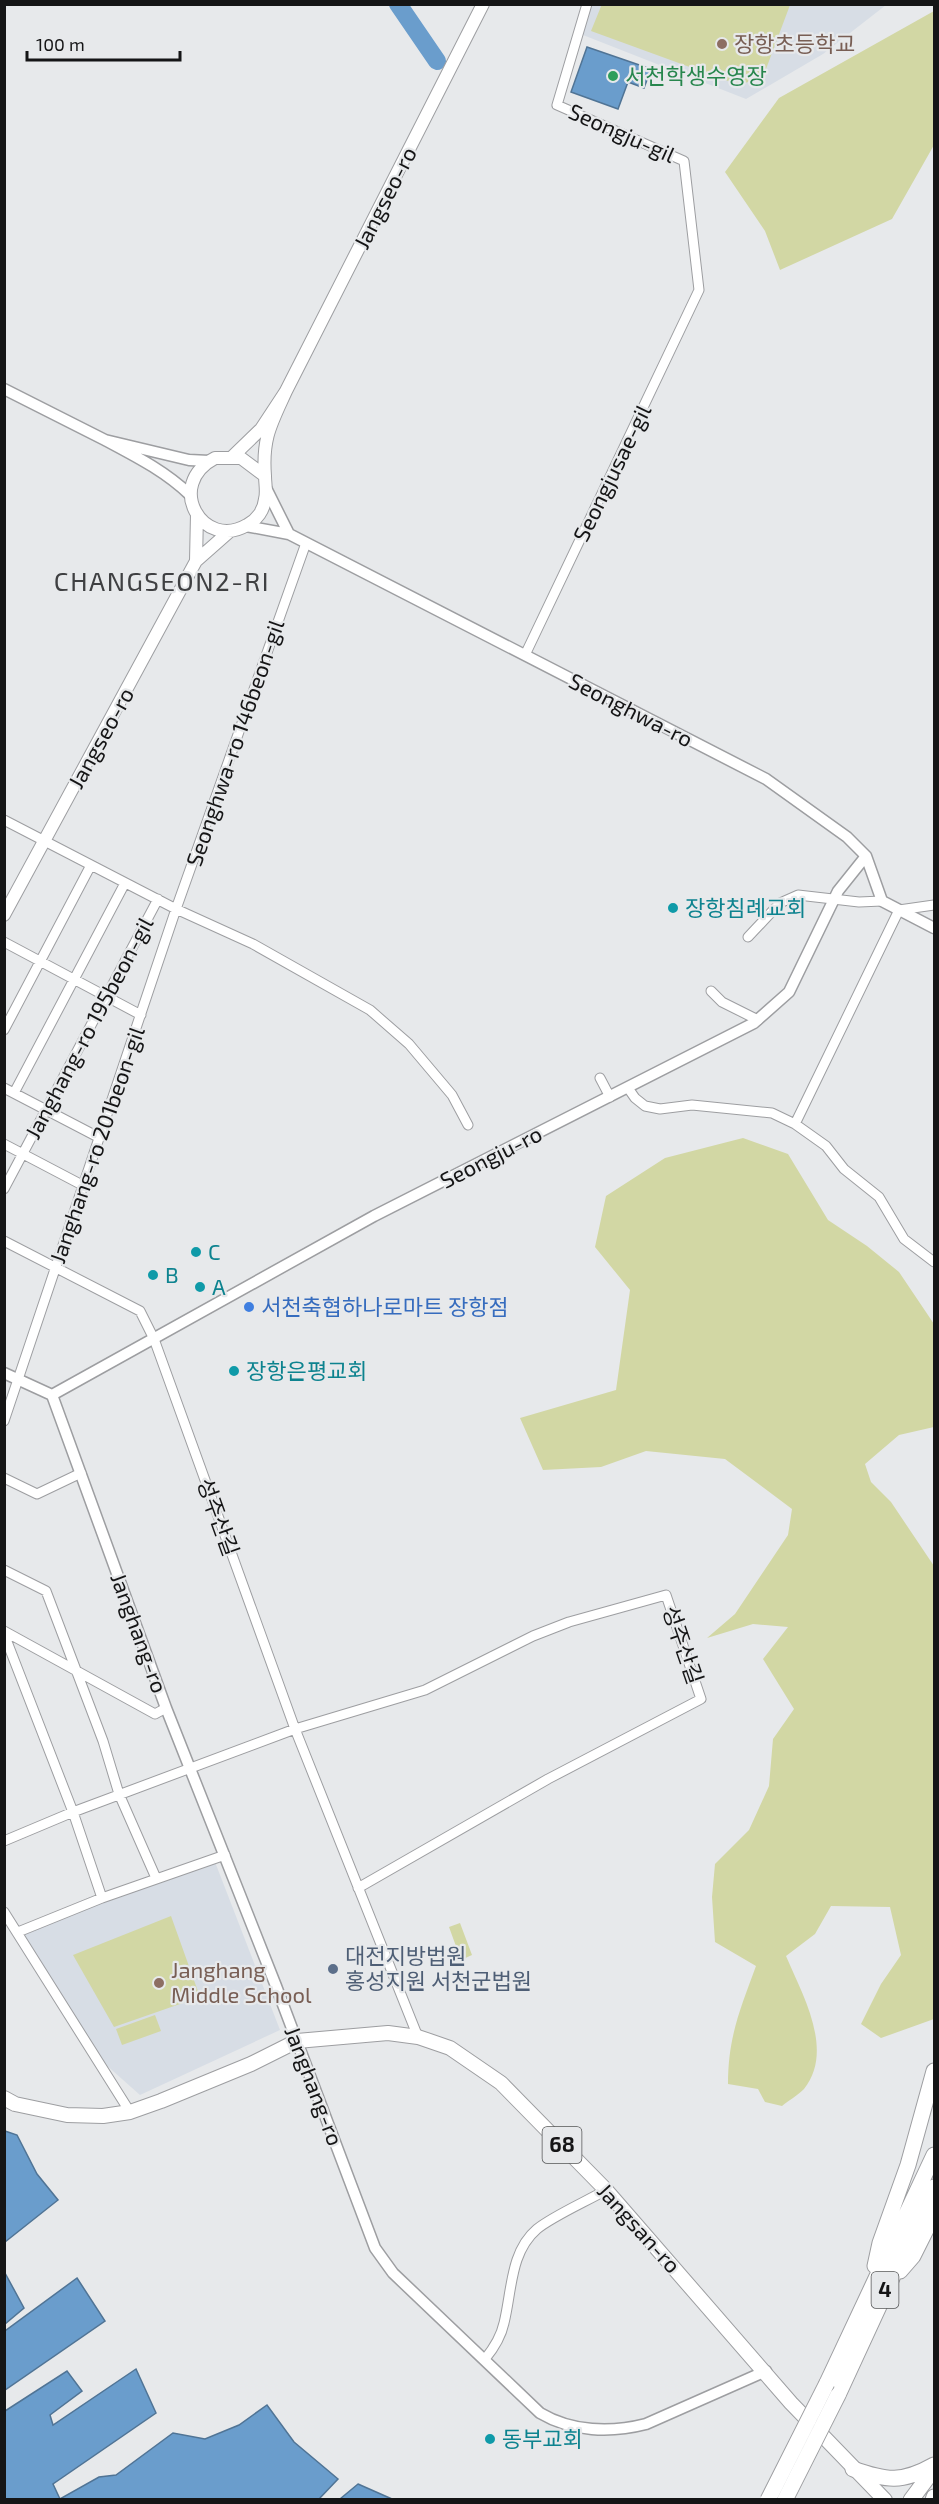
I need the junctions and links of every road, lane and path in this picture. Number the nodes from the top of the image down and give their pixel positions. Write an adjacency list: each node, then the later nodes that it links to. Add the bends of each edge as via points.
1 (483, 4): 5 (main road, Jangseo-ro)
2 (587, 4): 3 (street, Seongju-gil, via 557,105 684,161)
3 (699, 290): 17 (street, Seongjusae-gil)
4 (4, 389): 6 (street)
5 (286, 391): 7 (main road, via 261,429); 9 (main road, via 263,452)
6 (105, 440): 8 (street); 10 (street, via 151,465)
7 (232, 457): 8 (main road); 9 (main road, via 246,461)
8 (209, 461): 10 (main road, via 196,472)
9 (265, 481): 12 (main road, via 261,512); 14 (street)
10 (190, 495): 11 (main road)
11 (197, 514): 13 (main road, via 207,525); 16 (main road)
12 (246, 526): 13 (main road); 14 (street, Seonghwa-ro)
13 (230, 531): 16 (main road)
14 (289, 534): 15 (street, Seonghwa-ro)
15 (306, 543): 17 (street, Seonghwa-ro); 27 (street, Seonghwa-ro 146beon-gil)
16 (196, 561): 19 (main road, Jangseo-ro)
17 (525, 655): 20 (street, Seonghwa-ro, via 766,779 847,837)
18 (4, 820): 19 (street)
19 (45, 842): 21 (street); 29 (main road, Jangseo-ro)
20 (866, 856): 23 (street, Seongju-ro); 25 (street, Seonghwa-ro)
21 (91, 866): 22 (street); 33 (street)
22 (125, 883): 24 (street); 34 (street)
23 (834, 898): 25 (street); 31 (street, via 798,895 780,903); 38 (street, Seongju-ro, via 789,992)
24 (158, 899): 27 (street); 36 (street, Janghang-ro 195beon-gil)
25 (882, 901): 28 (street)
26 (934, 905): 28 (street)
27 (176, 909): 37 (street, Janghang-ro 201beon-gil); 47 (street, via 253,944 369,1010 409,1044 452,1095)
28 (900, 910): 30 (street); 46 (street)
29 (4, 915)
30 (934, 928)
31 (748, 936)
32 (4, 942): 33 (street)
33 (40, 962): 34 (street); 39 (street)
34 (74, 979): 36 (street); 43 (street)
35 (711, 991): 38 (street, via 722,1002)
36 (105, 996): 37 (street); 45 (street, Janghang-ro 195beon-gil)
37 (141, 1015): 48 (street, Janghang-ro 201beon-gil)
38 (758, 1020): 42 (street, Seongju-ro)
39 (4, 1030)
40 (600, 1077): 44 (street)
41 (4, 1088): 43 (street)
42 (628, 1088): 44 (street, Seongju-ro); 46 (street, via 645,1106 653,1108 692,1105 772,1113)
43 (15, 1093): 45 (street)
44 (610, 1097): 56 (street, Seongju-ro, via 374,1216)
45 (46, 1110): 48 (street); 50 (street, Janghang-ro 195beon-gil)
46 (795, 1124): 54 (street, via 826,1146 844,1169 879,1197 904,1239)
47 (468, 1125)
48 (99, 1138): 51 (street, Janghang-ro 201beon-gil)
49 (4, 1144): 50 (street)
50 (23, 1154): 51 (street); 52 (street, Janghang-ro 195beon-gil)
51 (84, 1186): 55 (street, Janghang-ro 201beon-gil)
52 (4, 1189)
53 (4, 1242): 55 (street, 성주산길)
54 (934, 1262)
55 (56, 1268): 56 (street, 성주산길, via 140,1311); 58 (street, Janghang-ro 201beon-gil)
56 (154, 1339): 59 (street, Seongju-ro); 67 (street, 성주산길)
57 (4, 1373): 58 (street)
58 (19, 1381): 59 (street); 60 (street, Janghang-ro 201beon-gil)
59 (52, 1395): 61 (street, Janghang-ro)
60 (4, 1421)
61 (81, 1473): 62 (street, via 37,1494); 66 (street, Janghang-ro)
62 (4, 1478)
63 (4, 1570): 65 (street, via 46,1591)
64 (4, 1633): 65 (street); 70 (street)
65 (74, 1669): 66 (street, via 155,1714); 69 (street)
66 (166, 1708): 68 (street, Janghang-ro)
67 (295, 1729): 68 (street, 성주산길); 74 (street, 성주산길); 74 (street, 성주산길, via 425,1690 569,1622 666,1595 702,1699 548,1779)
68 (190, 1767): 69 (street, 성주산길); 72 (street, Janghang-ro)
69 (119, 1794): 70 (street, 성주산길); 73 (street)
70 (73, 1812): 71 (street, 성주산길); 75 (street)
71 (4, 1841)
72 (225, 1855): 73 (street); 79 (street, Janghang-ro)
73 (156, 1878): 75 (street)
74 (358, 1888): 78 (street, 성주산길)
75 (102, 1898): 77 (street)
76 (4, 1912): 77 (street)
77 (18, 1932): 82 (street)
78 (418, 2037): 79 (main road, Jangsan-ro / 68, via 388,2033); 85 (main road, Jangsan-ro / 68, via 450,2048 501,2083)
79 (297, 2041): 82 (main road, Jangsan-ro / 68, via 251,2064); 89 (street, Janghang-ro, via 375,2248 393,2273)
80 (934, 2071): 88 (highway, via 908,2165 880,2242)
81 (4, 2098): 82 (main road, Jangsan-ro / 68, via 67,2115)
82 (130, 2112)
83 (934, 2155): 88 (highway)
84 (934, 2187): 87 (highway, 4)
85 (606, 2190): 89 (street, via 537,2229 513,2270 504,2324); 90 (main road, Jangsan-ro / 68)
86 (934, 2214): 87 (highway, via 913,2256)
87 (886, 2287): 91 (highway, 4)
88 (869, 2291): 91 (highway)
89 (485, 2359): 90 (street, Janghang-ro, via 540,2413 560,2422 600,2430 646,2424)
90 (766, 2371): 93 (main road, Jangsan-ro / 68)
91 (832, 2389): 94 (highway, 4, bridge); 95 (highway, 4, bridge)
92 (934, 2467): 93 (highway, via 892,2480); 97 (highway)
93 (853, 2469): 96 (main road, Jangsan-ro / 68)
94 (768, 2499)
95 (785, 2499)
96 (885, 2499)
97 (912, 2499)

